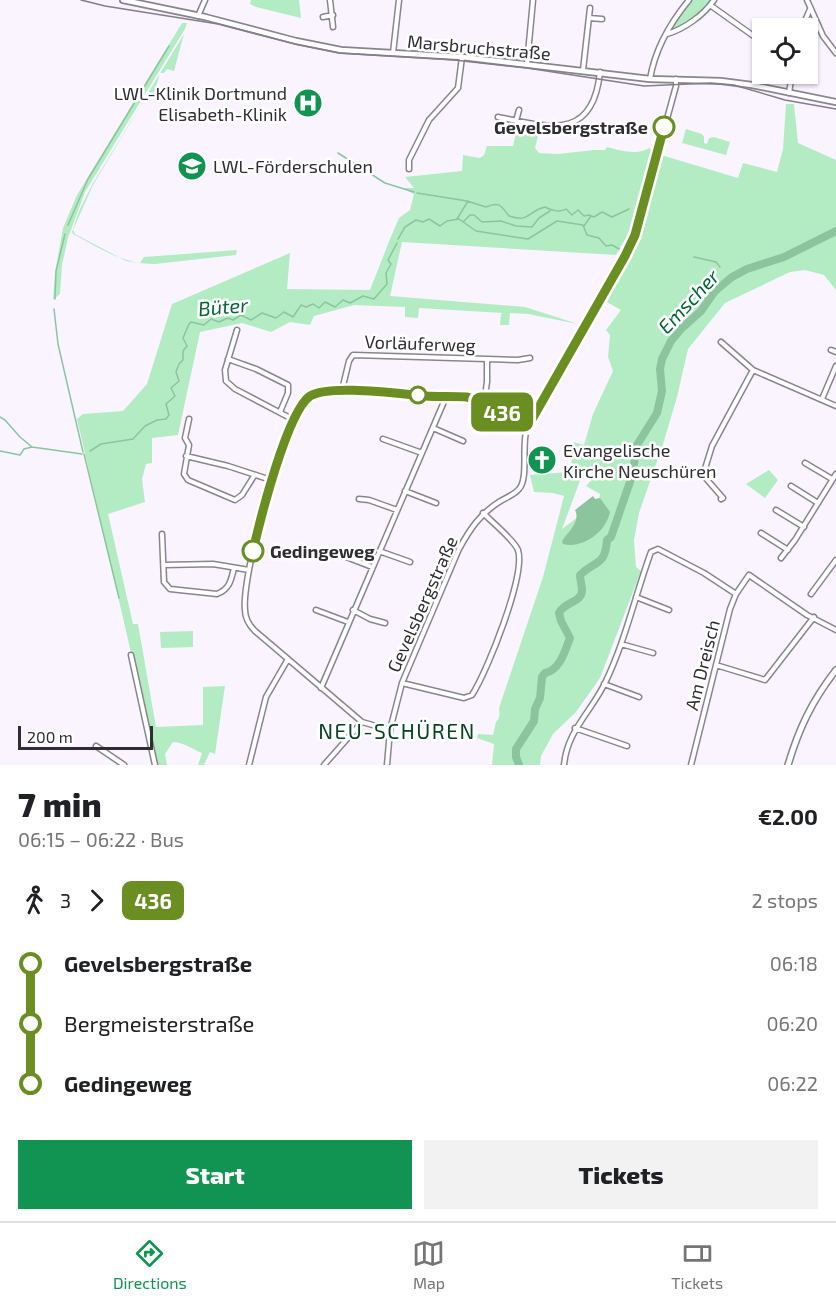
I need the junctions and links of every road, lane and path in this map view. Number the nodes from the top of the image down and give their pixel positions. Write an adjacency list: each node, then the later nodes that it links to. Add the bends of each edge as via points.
1 (123, 0): 13 (street, Marsbruchstraße)
2 (205, 0): 13 (street)
3 (330, 0): 12 (street)
4 (399, 0): 22 (street)
5 (533, 0): 24 (street)
6 (689, 0): 19 (street)
7 (714, 0): 9 (street)
8 (807, 0): 11 (street)
9 (710, 5): 19 (street, via 678,30); 20 (street)
10 (590, 8): 15 (street)
11 (810, 8): 16 (street); 21 (street)
12 (333, 15): 14 (street); 18 (street)
13 (198, 16): 22 (street, Marsbruchstraße, via 341,50)
14 (323, 17)
15 (588, 18): 17 (street); 25 (street)
16 (806, 18)
17 (603, 19)
18 (333, 27)
19 (666, 34): 27 (street)
20 (752, 35)
21 (836, 53)
22 (393, 54): 23 (street, Marsbruchstraße)
23 (462, 57): 24 (street, Marsbruchstraße); 35 (street, via 458,88 429,120 409,160)
24 (526, 64): 25 (street, Marsbruchstraße)
25 (582, 70): 26 (street, Marsbruchstraße)
26 (600, 72): 27 (street, Marsbruchstraße); 34 (street, via 596,98 575,121 546,127)
27 (650, 78): 28 (street, Marsbruchstraße)
28 (676, 79): 30 (street, Marsbruchstraße, via 721,81); 52 (street, Gevelsbergstraße, via 635,235)
29 (790, 84): 30 (street)
30 (789, 93): 31 (street, Marsbruchstraße)
31 (836, 102)
32 (519, 110): 34 (street)
33 (498, 117): 34 (street)
34 (516, 121)
35 (409, 169)
36 (237, 330): 38 (street)
37 (721, 342): 42 (street)
38 (228, 358): 48 (street, via 226,381); 48 (street, via 288,385)
39 (530, 358): 40 (street, Vorläuferweg)
40 (487, 359): 43 (street, Vorläuferweg, via 353,355); 46 (street, Vorläuferweg)
41 (836, 366): 45 (street)
42 (753, 370): 45 (street); 65 (street, via 712,446 703,475)
43 (342, 390): 44 (street); 50 (street, via 308,397)
44 (446, 397): 46 (street, via 467,397); 51 (street)
45 (822, 399): 47 (street)
46 (484, 403): 52 (street)
47 (836, 406)
48 (280, 412): 50 (street)
49 (189, 419): 56 (street)
50 (294, 420): 61 (street)
51 (433, 428): 54 (street); 55 (street)
52 (527, 428): 70 (street, Gevelsbergstraße, via 519,489)
53 (383, 439): 55 (street)
54 (463, 441)
55 (422, 453): 63 (street)
56 (186, 456): 59 (street); 59 (street, via 185,478 231,500 242,495)
57 (805, 463): 60 (street)
58 (836, 474): 60 (street)
59 (254, 476): 61 (street)
60 (832, 479): 67 (street)
61 (271, 480): 83 (street)
62 (791, 486): 67 (street)
63 (405, 491): 66 (street); 68 (street)
64 (359, 499): 68 (street)
65 (722, 499)
66 (436, 503)
67 (818, 503): 71 (street)
68 (397, 510): 75 (street)
69 (776, 510): 71 (street)
70 (483, 513): 100 (street, Gevelsbergstraße, via 459,549); 100 (street, via 516,547 519,563 501,630 479,682 472,695 464,698)
71 (804, 527): 74 (street)
72 (760, 533): 74 (street)
73 (162, 534): 80 (street)
74 (788, 550): 77 (street)
75 (379, 551): 79 (street); 81 (street)
76 (336, 553): 81 (street)
77 (781, 558)
78 (836, 560): 85 (street)
79 (410, 562)
80 (164, 565): 82 (street, via 213,564); 82 (street, via 164,582 170,589 217,594 229,585)
81 (372, 567): 88 (street)
82 (234, 568): 83 (street)
83 (249, 570): 97 (street, via 244,607 248,622)
84 (736, 594): 86 (street, via 657,549 651,552); 90 (street, Am Dreisch, via 749,575); 98 (street, Am Dreisch)
85 (811, 594)
86 (636, 597): 89 (street); 94 (street)
87 (316, 610): 91 (street)
88 (353, 610): 91 (street); 92 (street)
89 (669, 610)
90 (814, 616): 93 (street); 98 (street, via 765,680)
91 (348, 622): 102 (street)
92 (385, 623)
93 (836, 630)
94 (621, 644): 95 (street); 101 (street)
95 (653, 653)
96 (131, 656): 110 (street)
97 (288, 659): 102 (street); 111 (street, via 266,697)
98 (716, 665): 115 (street, Am Dreisch)
99 (836, 670): 116 (main road, via 814,699)
100 (402, 683): 106 (street, Gevelsbergstraße)
101 (604, 684): 103 (street); 105 (street)
102 (321, 688): 104 (street)
103 (639, 697)
104 (362, 723): 106 (street); 112 (street)
105 (575, 728): 108 (street); 114 (street, via 565,751)
106 (390, 730): 113 (street, Gevelsbergstraße)
107 (96, 746): 109 (street)
108 (627, 746)
109 (124, 765)
110 (155, 765)
111 (249, 765)
112 (324, 765)
113 (387, 765)
114 (564, 765)
115 (691, 765)
116 (788, 765)

